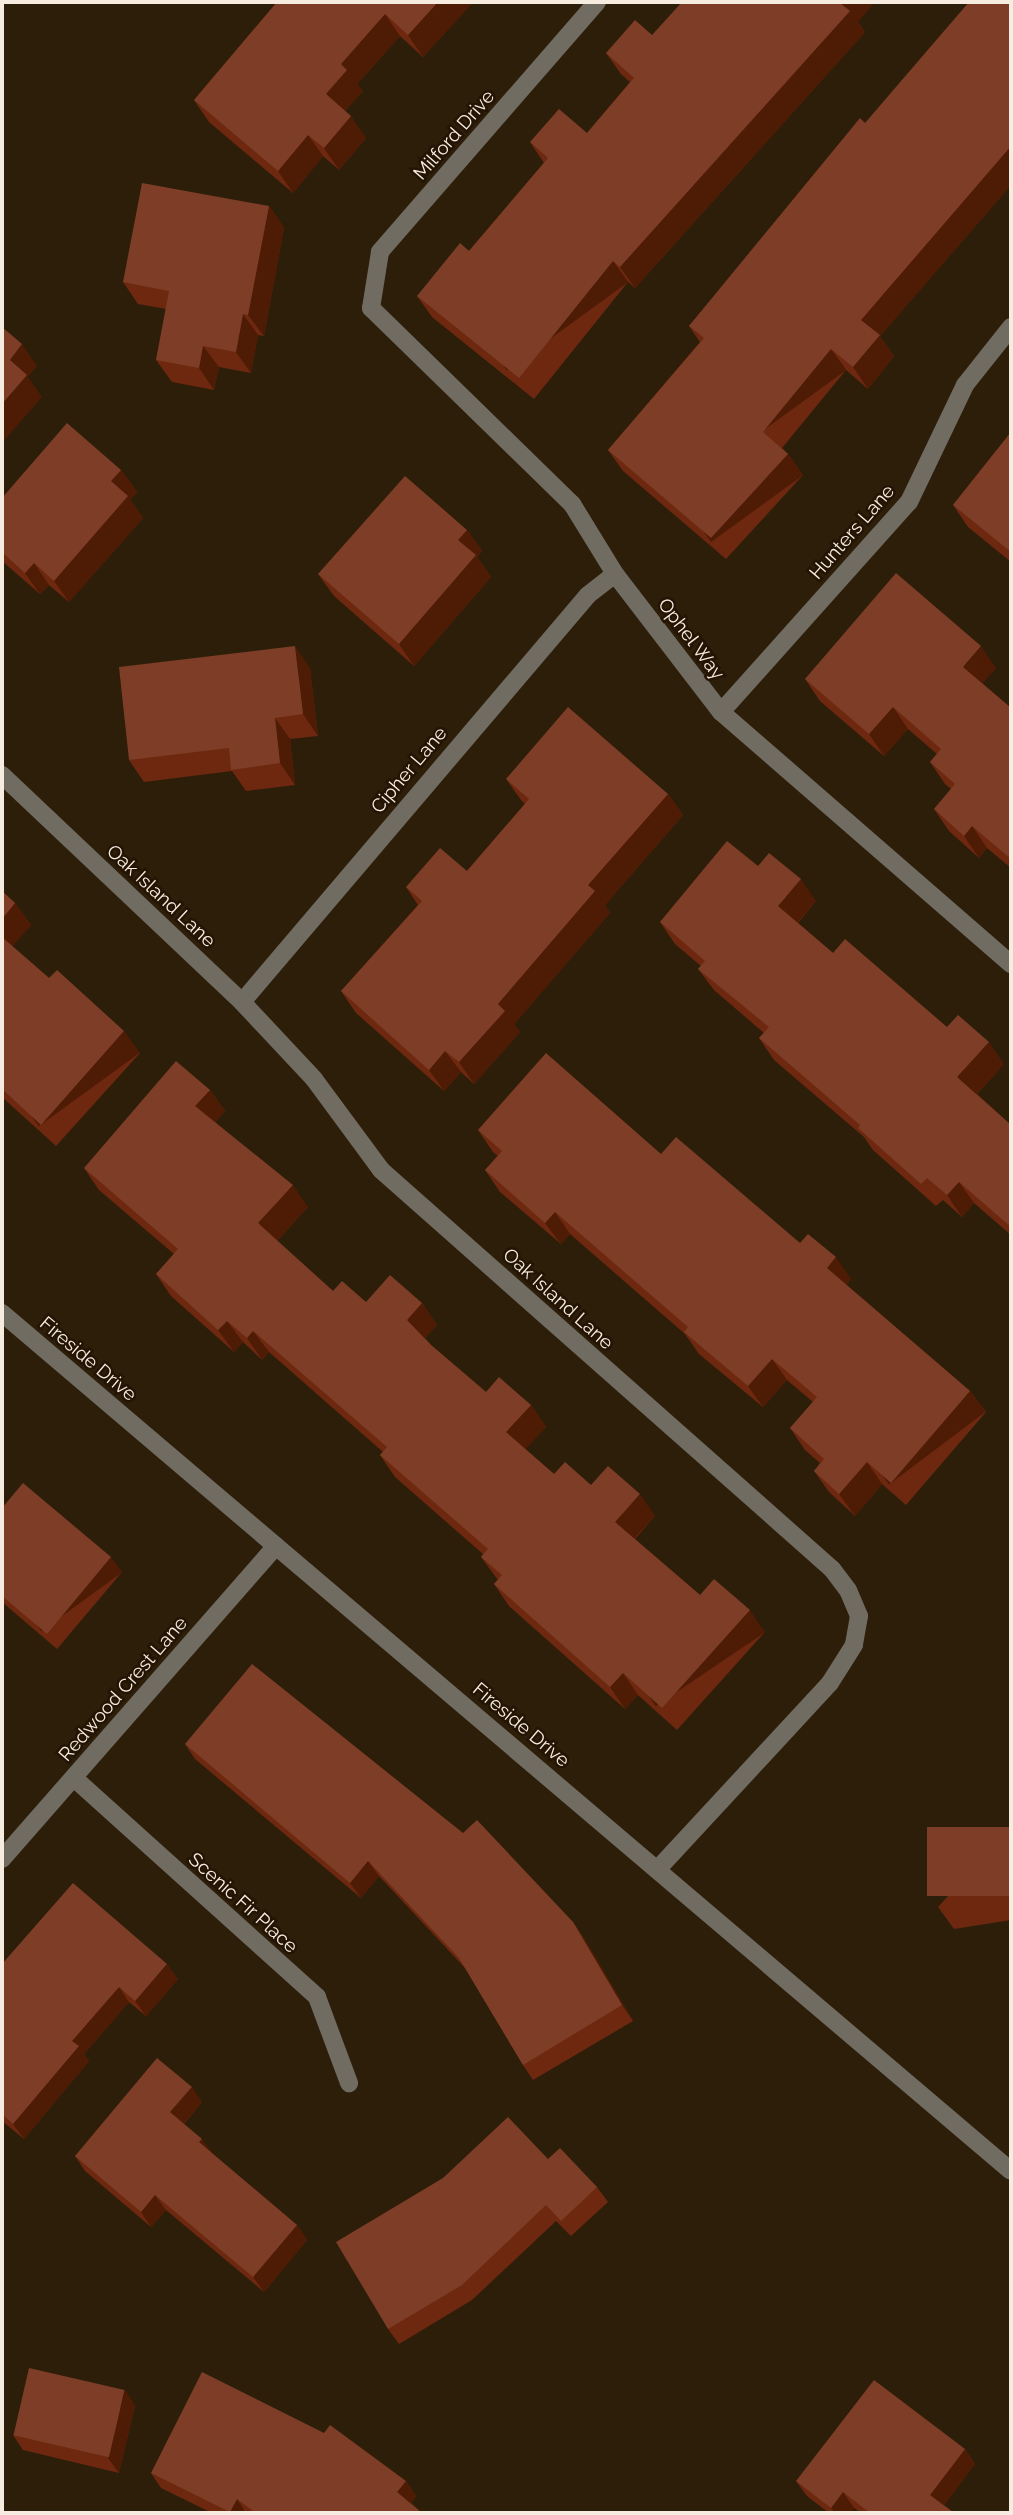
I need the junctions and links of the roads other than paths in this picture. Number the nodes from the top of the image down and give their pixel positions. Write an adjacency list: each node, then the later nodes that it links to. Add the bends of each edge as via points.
1 (597, 2): 2 (street, Milford Drive, via 380,252)
2 (370, 308): 4 (street, Ophel Way, via 572,504)
3 (1011, 327): 5 (street, Hunters Lane, via 965,385 909,502)
4 (615, 574): 5 (street, Ophel Way); 8 (street, Cipher Lane, via 570,615)
5 (721, 712): 7 (street, Ophel Way)
6 (2, 775): 8 (street, Oak Island Lane)
7 (1011, 964)
8 (242, 1002): 13 (street, Oak Island Lane, via 314,1079 381,1170 832,1569 848,1590 859,1616 854,1645 830,1683)
9 (2, 1313): 10 (street, Fireside Drive)
10 (276, 1546): 11 (street, Redwood Crest Lane); 13 (street, Fireside Drive)
11 (74, 1778): 12 (street, Redwood Crest Lane); 14 (street, Scenic Fir Place, via 317,1997)
12 (2, 1859)
13 (659, 1869): 15 (street, Fireside Drive)
14 (349, 2082)
15 (1011, 2171)

